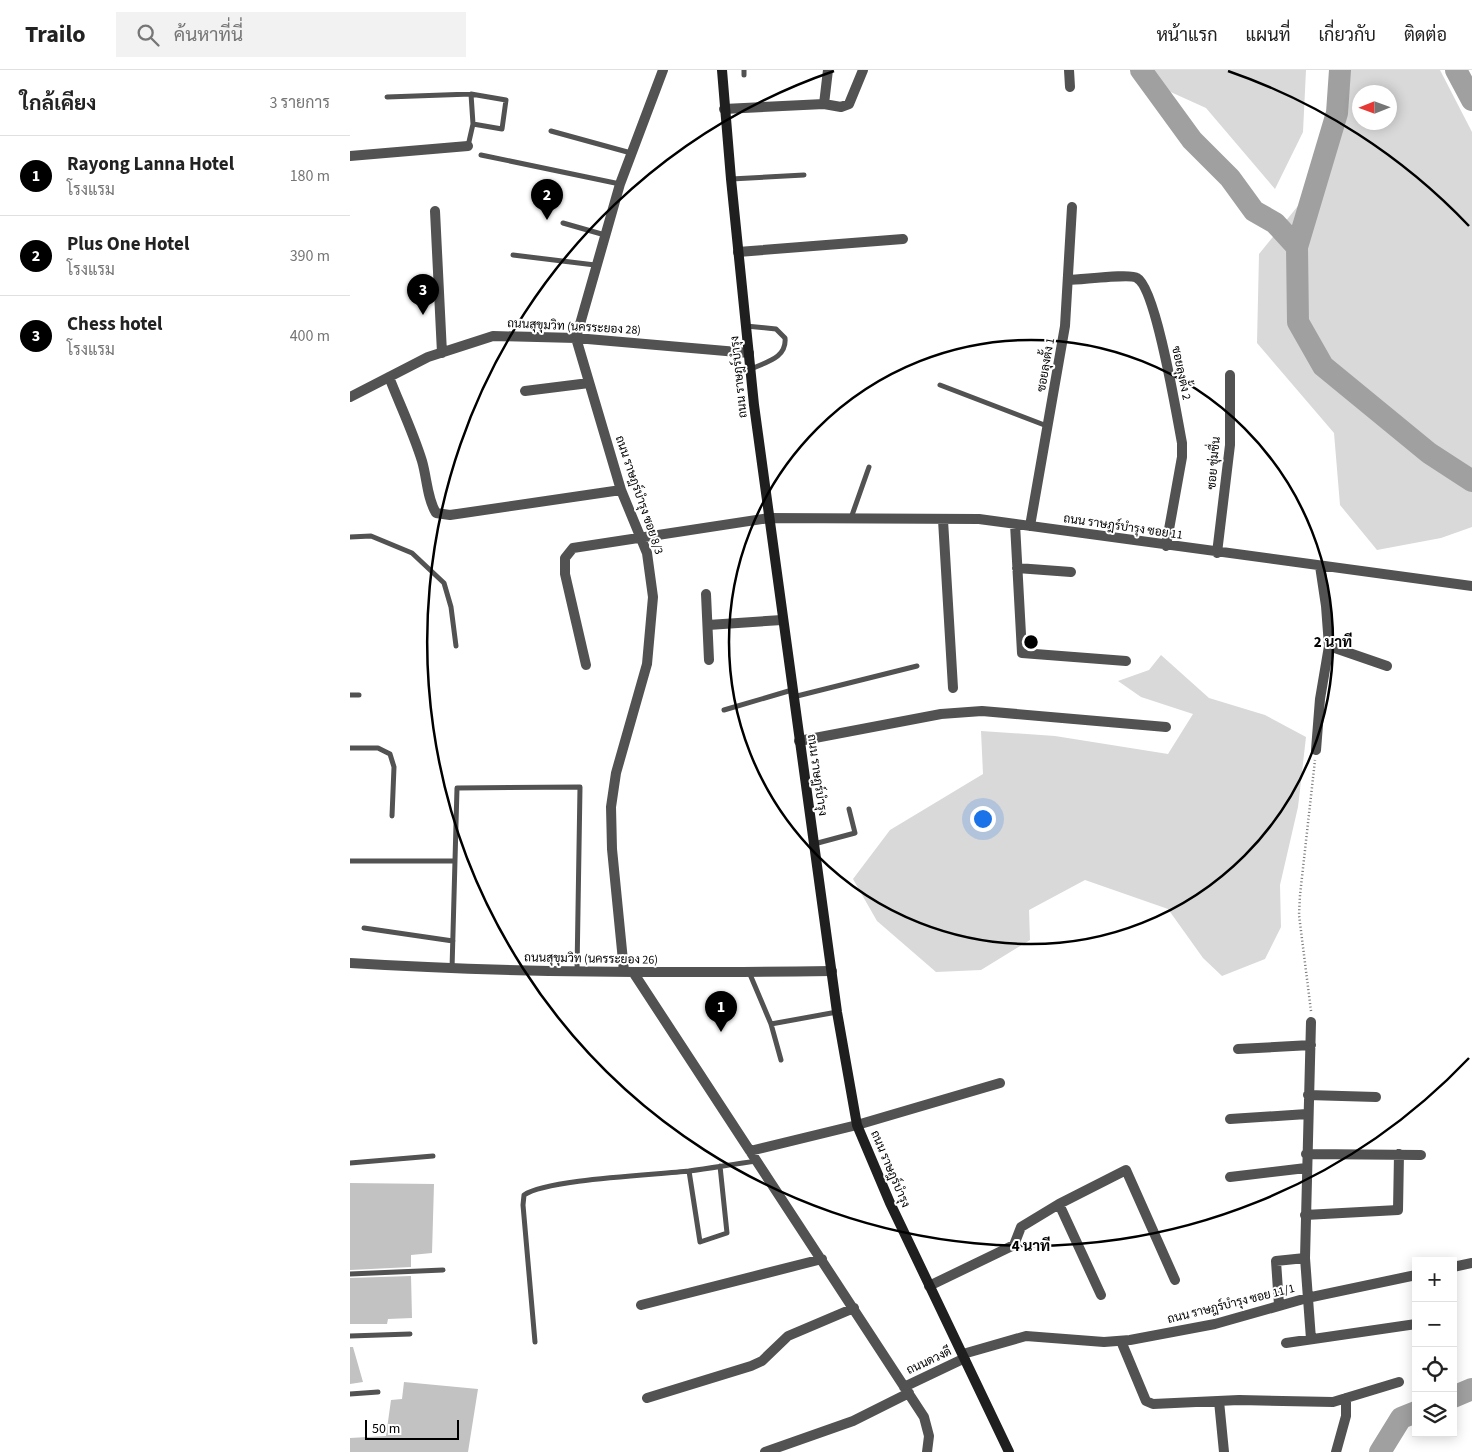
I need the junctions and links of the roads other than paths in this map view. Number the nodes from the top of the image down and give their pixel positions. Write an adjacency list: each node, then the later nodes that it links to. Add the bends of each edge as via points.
1 (664, 70): 14 (street)
2 (722, 70): 10 (street, ถนน ราษฎร์บำรุง)
3 (828, 70): 9 (street)
4 (863, 70): 9 (street, via 849,104 841,107)
5 (1069, 70): 6 (street)
6 (1070, 87)
7 (471, 94): 8 (lane); 11 (lane); 11 (lane, via 506,100 502,129)
8 (387, 98)
9 (824, 104): 10 (street)
10 (724, 109): 18 (street, ถนน ราษฎร์บำรุง)
11 (473, 124): 13 (lane)
12 (551, 131): 14 (lane)
13 (468, 146): 16 (street)
14 (632, 153): 19 (street)
15 (481, 155): 19 (lane)
16 (350, 156)
17 (804, 175): 18 (lane)
18 (730, 179): 25 (street, ถนน ราษฎร์บำรุง)
19 (620, 184): 23 (street)
20 (1072, 207): 28 (street, ซอยลุงตั้ง 1)
21 (435, 211): 31 (street)
22 (563, 223): 23 (lane)
23 (606, 235): 27 (street)
24 (903, 239): 25 (street)
25 (738, 252): 29 (street, ถนน ราษฎร์บำรุง)
26 (514, 255): 27 (lane)
27 (595, 265): 30 (street)
28 (1069, 280): 40 (street, ซอยลุงตั้ง 1, via 1065,326); 50 (street, ซอยลุงตั้ง 2, via 1133,276 1142,282 1150,299 1162,341 1182,443)
29 (746, 326): 32 (street, ถนน ราษฎร์บำรุง); 33 (lane, via 776,329 785,338 780,356)
30 (576, 338): 31 (street, ถนนสุขุมวิท (นครระยอง 28), via 493,336); 32 (street, ถนนสุขุมวิท (นครระยอง 28)); 36 (street, ถนน ราษฎร์บำรุง ซอย 8/3)
31 (442, 353): 35 (street, ถนนสุขุมวิท (นครระยอง 28))
32 (749, 353): 33 (street, ถนน ราษฎร์บำรุง)
33 (750, 370): 43 (street, ถนน ราษฎร์บำรุง)
34 (1230, 375): 51 (street, ซอย ชุ่มชื่น, via 1230,445)
35 (389, 377): 39 (street, ถนนสุขุมวิท (นครระยอง 28)); 42 (street, via 423,463 436,513 450,514)
36 (589, 383): 38 (street); 42 (street, ถนน ราษฎร์บำรุง ซอย 8/3)
37 (940, 385): 40 (lane)
38 (525, 391)
39 (350, 397)
40 (1048, 427): 47 (street, ซอยลุงตั้ง 1)
41 (869, 467): 44 (lane)
42 (621, 490): 49 (street, ถนน ราษฎร์บำรุง ซอย 8/3)
43 (769, 518): 44 (street, ถนน ราษฎร์บำรุง ซอย 11); 49 (street, ถนน ราษฎร์บำรุง ซอย 11); 57 (street, ถนน ราษฎร์บำรุง)
44 (850, 519): 45 (street, ถนน ราษฎร์บำรุง ซอย 11)
45 (943, 520): 46 (street, ถนน ราษฎร์บำรุง ซอย 11, via 979,519); 66 (street)
46 (1015, 524): 47 (street, ถนน ราษฎร์บำรุง ซอย 11); 53 (street)
47 (1030, 526): 50 (street, ถนน ราษฎร์บำรุง ซอย 11)
48 (350, 537): 59 (lane, via 371,536 412,553 444,583)
49 (641, 539): 63 (street, ถนน ราษฎร์บำรุง ซอย 11, via 573,548 565,558 565,574); 86 (street, ถนน ราษฎร์บำรุง ซอย 8/3, via 647,553 652,590 650,642 647,664 616,773 611,807 612,849)
50 (1166, 546): 51 (street, ถนน ราษฎร์บำรุง ซอย 11)
51 (1217, 553): 52 (street, ถนน ราษฎร์บำรุง ซอย 11)
52 (1320, 566): 55 (street, ถนน ราษฎร์บำรุง ซอย 11); 60 (street)
53 (1018, 568): 54 (street); 62 (street, via 1022,652)
54 (1071, 572)
55 (1472, 586)
56 (706, 594): 58 (street)
57 (782, 620): 58 (street); 67 (street, ถนน ราษฎร์บำรุง)
58 (708, 625): 61 (street)
59 (456, 646)
60 (1329, 646): 65 (street); 74 (street)
61 (709, 660)
62 (1126, 661)
63 (586, 665)
64 (917, 666): 67 (lane)
65 (1387, 666)
66 (953, 688)
67 (792, 694): 70 (lane); 72 (street, ถนน ราษฎร์บำรุง)
68 (350, 695): 69 (lane)
69 (359, 695)
70 (724, 710)
71 (1166, 727): 72 (street, via 982,711 941,714)
72 (799, 741): 77 (street, ถนน ราษฎร์บำรุง)
73 (350, 748): 76 (lane, via 378,748 390,754 394,767)
74 (1316, 750)
75 (849, 809): 77 (lane, via 855,833)
76 (392, 816)
77 (814, 844): 85 (street, ถนน ราษฎร์บำรุง)
78 (350, 861): 79 (lane)
79 (455, 861): 81 (lane); 84 (lane, via 457,788 580,787)
80 (364, 928): 81 (lane)
81 (453, 941): 83 (lane)
82 (350, 963): 83 (street, ถนนสุขุมวิท (นครระยอง 26))
83 (452, 970): 84 (street, ถนนสุขุมวิท (นครระยอง 26))
84 (577, 971): 86 (street, ถนนสุขุมวิท (นครระยอง 26))
85 (832, 971): 87 (street, ถนนสุขุมวิท (นครระยอง 26)); 88 (street, ถนน ราษฎร์บำรุง)
86 (628, 972): 87 (street, ถนนสุขุมวิท (นครระยอง 26)); 100 (street)
87 (749, 972): 90 (lane)
88 (837, 1012): 90 (lane); 99 (street, ถนน ราษฎร์บำรุง)
89 (1311, 1022): 91 (street)
90 (770, 1024): 93 (lane)
91 (1311, 1045): 92 (street); 95 (street)
92 (1238, 1049)
93 (781, 1060)
94 (1000, 1082): 99 (street)
95 (1308, 1095): 96 (street); 97 (street)
96 (1376, 1097)
97 (1307, 1114): 98 (street); 101 (street)
98 (1230, 1119)
99 (857, 1125): 100 (street); 121 (street, ถนน ราษฎร์บำรุง)
100 (750, 1151): 105 (street)
101 (1306, 1154): 102 (street); 108 (street)
102 (1399, 1154): 103 (street); 112 (street, via 1398,1210)
103 (1421, 1154)
104 (432, 1156): 106 (lane)
105 (757, 1161): 107 (lane); 114 (street)
106 (350, 1163)
107 (720, 1166): 109 (lane); 109 (lane, via 727,1233 700,1242)
108 (1306, 1168): 110 (street); 112 (street)
109 (689, 1171): 132 (lane, via 569,1184 532,1190 524,1195)
110 (1230, 1177)
111 (1059, 1204): 120 (street, via 1126,1170); 121 (street, via 1021,1228 1014,1245); 122 (street)
112 (1305, 1215): 113 (street)
113 (1305, 1258): 123 (street); 125 (street, via 1276,1261)
114 (822, 1259): 124 (street); 126 (street)
115 (1472, 1263): 116 (street)
116 (1457, 1266)
117 (443, 1270): 118 (lane)
118 (350, 1274)
119 (1412, 1277): 123 (street, ถนน ราษฎร์บำรุง ซอย 11/1)
120 (1175, 1280)
121 (929, 1286): 134 (street, ถนน ราษฎร์บำรุง)
122 (1101, 1295)
123 (1307, 1298): 125 (street, ถนน ราษฎร์บำรุง ซอย 11/1); 130 (street)
124 (640, 1305)
125 (1279, 1305): 131 (street, ถนน ราษฎร์บำรุง ซอย 11/1, via 1215,1324)
126 (854, 1308): 136 (street); 139 (street, via 788,1336 757,1364)
127 (1412, 1325): 130 (street)
128 (410, 1334): 129 (lane)
129 (350, 1336)
130 (1312, 1339): 133 (street)
131 (1121, 1341): 134 (street, ถนน ราษฎร์บำรุง ซอย 11/1, via 1026,1336); 141 (street, via 1148,1403)
132 (535, 1342)
133 (1286, 1343)
134 (964, 1356): 136 (street, ถนนดวงดี); 144 (street, ถนน ราษฎร์บำรุง)
135 (1399, 1382): 140 (street)
136 (906, 1390): 142 (street, ถนนดวงดี, via 853,1421); 143 (street, via 924,1417 929,1436)
137 (378, 1392): 138 (lane)
138 (350, 1394)
139 (647, 1398)
140 (1346, 1398): 141 (street, via 1317,1403); 146 (street, via 1346,1416)
141 (1219, 1401): 145 (street)
142 (765, 1452)
143 (927, 1452)
144 (1009, 1452)
145 (1224, 1452)
146 (1336, 1452)

